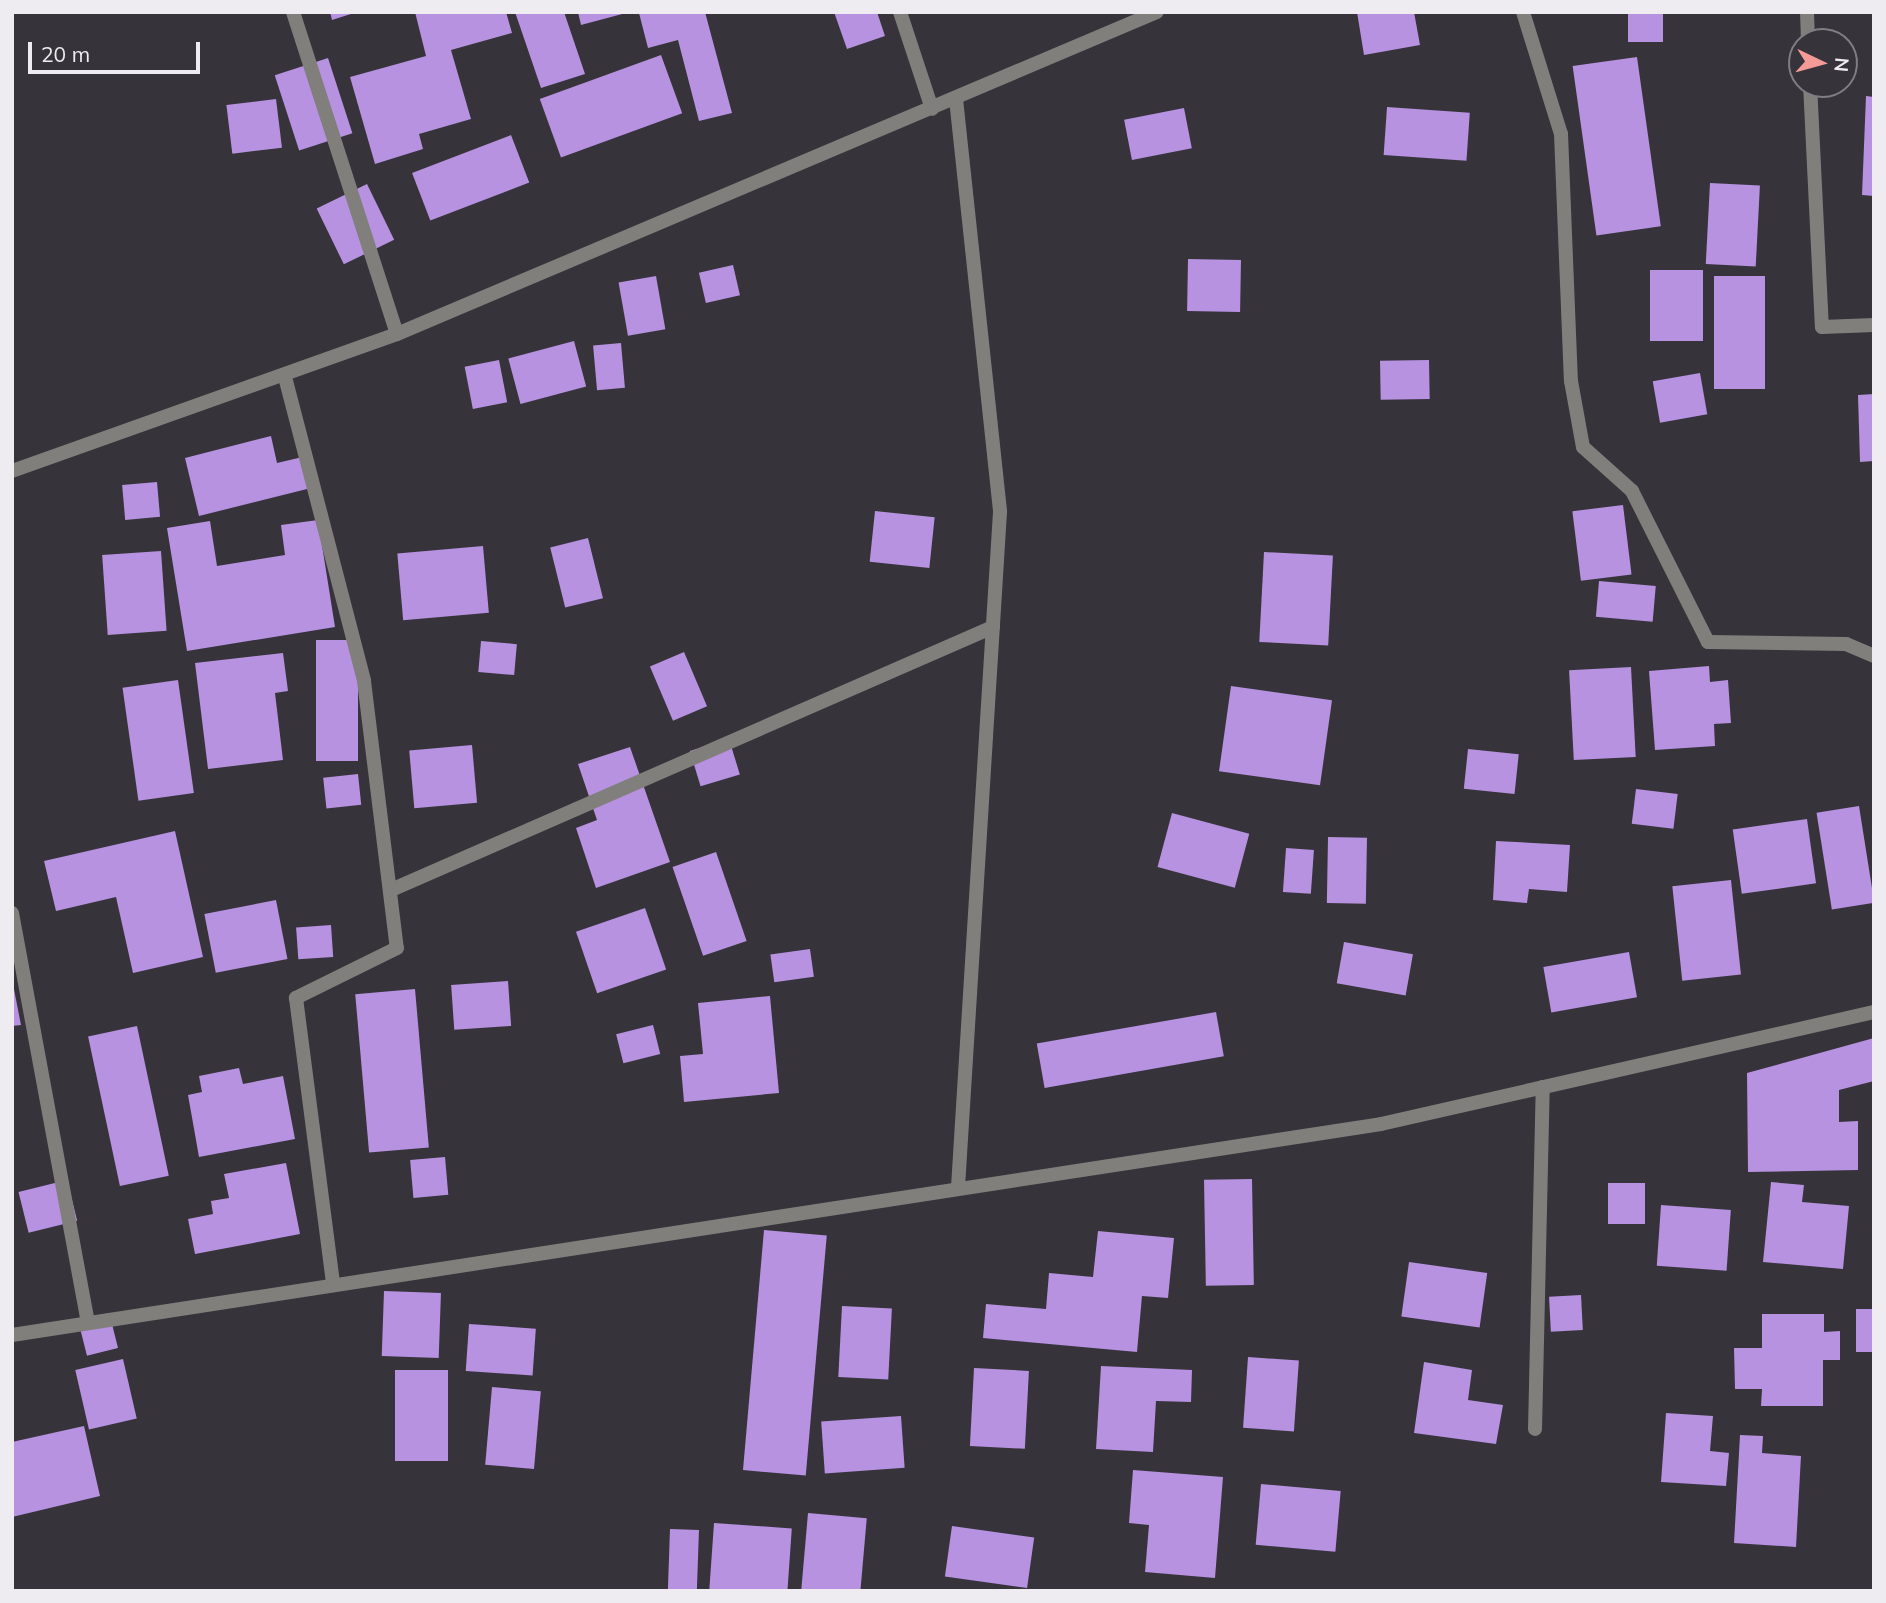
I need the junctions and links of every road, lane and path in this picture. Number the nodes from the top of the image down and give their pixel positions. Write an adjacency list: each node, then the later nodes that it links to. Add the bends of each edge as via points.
1 (293, 12): 9 (street)
2 (900, 12): 7 (street)
3 (1157, 12): 6 (street)
4 (1523, 12): 13 (street, via 1561,134 1571,381 1583,447 1632,491 1708,642 1846,644)
5 (1811, 98): 8 (street, via 1822,327)
6 (956, 99): 7 (street); 12 (street, via 1000,512)
7 (932, 109): 9 (street)
8 (1874, 325)
9 (397, 334): 10 (street)
10 (285, 377): 11 (street); 14 (street, via 364,681)
11 (12, 471)
12 (993, 626): 14 (street); 18 (street)
13 (1874, 656)
14 (391, 890): 19 (street, via 397,948 296,998)
15 (12, 912): 20 (street)
16 (1874, 1012): 17 (street)
17 (1543, 1087): 18 (street, via 1381,1124); 22 (street)
18 (958, 1188): 19 (street)
19 (332, 1284): 20 (street)
20 (88, 1322): 21 (street)
21 (12, 1335)
22 (1535, 1429)

